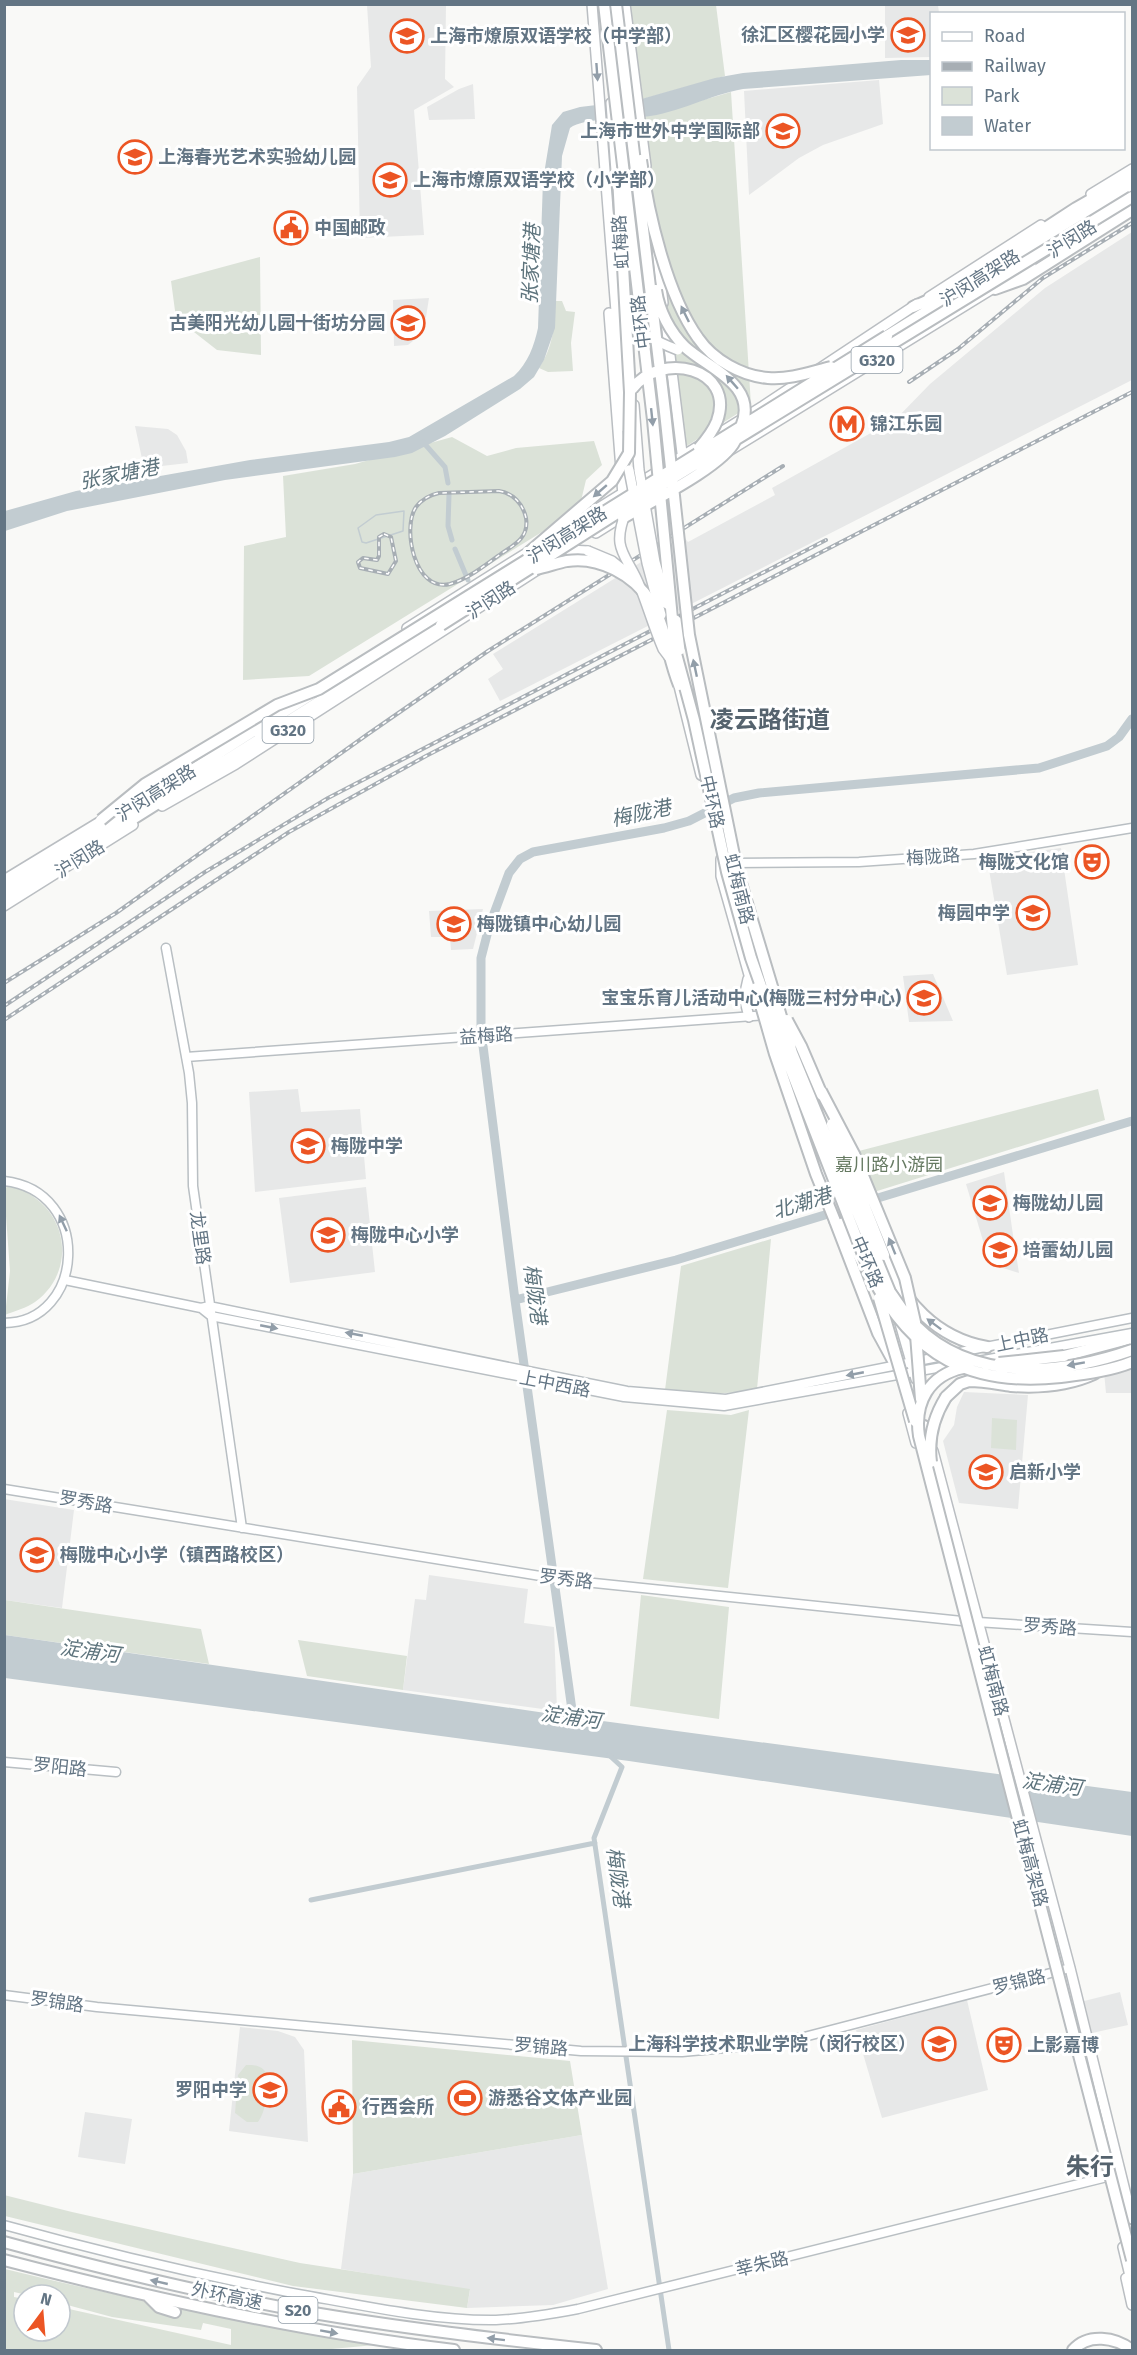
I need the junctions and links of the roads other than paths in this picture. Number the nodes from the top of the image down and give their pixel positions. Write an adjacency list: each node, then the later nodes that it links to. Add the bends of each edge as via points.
1 (592, 4): 6 (main road, 虹梅路, one-way to 6)
2 (604, 4): 5 (highway, 中环路, bridge)
3 (617, 4): 7 (highway, bridge); 53 (highway, 中环路, one-way to 3, bridge, via 737,870 689,635)
4 (625, 4): 24 (main road, 虹梅路)
5 (613, 98): 17 (main road, 虹梅路, bridge); 32 (highway, one-way to 32, bridge, via 630,453 612,481); 38 (highway, 中环路, one-way to 38, bridge, via 653,420 675,650)
6 (601, 125): 26 (main road, 虹梅路, via 597,138); 29 (main road, 虹梅路, bridge, via 629,470)
7 (641, 165): 21 (highway, bridge, via 657,300 668,326 685,347); 22 (highway, one-way to 7, bridge, via 783,378 742,372 719,359 699,339 684,315 658,241)
8 (1132, 169): 16 (main road, 沪闵路 / G320, via 1005,247)
9 (1132, 176): 13 (highway, via 1076,208)
10 (1132, 182): 13 (main road, 沪闵路 / G320); 22 (highway, 沪闵高架路, bridge)
11 (1132, 199): 14 (main road, 沪闵路 / G320); 32 (highway, 沪闵高架路, bridge)
12 (1132, 210): 15 (highway, via 1023,279)
13 (1001, 260): 16 (main road, 沪闵路 / G320); 16 (highway)
14 (1008, 279): 15 (main road, 沪闵路 / G320); 20 (main road)
15 (995, 289): 25 (main road, 沪闵路 / G320)
16 (918, 310): 18 (main road, 沪闵路 / G320); 19 (main road, 沪闵路 / G320)
17 (626, 316): 21 (main road, bridge, via 651,338); 23 (main road, 虹梅路, bridge)
18 (890, 323): 19 (main road); 24 (main road, 沪闵路 / G320)
19 (884, 336): 20 (main road, 沪闵路)
20 (877, 344): 27 (main road, 沪闵路, bridge); 35 (main road, bridge, via 779,412 687,467 675,480 665,504 662,529)
21 (705, 362): 31 (highway, one-way to 21, bridge, via 728,453 746,416 744,403 738,388 726,375)
22 (843, 363): 24 (highway, 沪闵高架路, bridge)
23 (633, 389): 24 (highway, bridge, via 644,377 675,366 689,368 708,380 717,393 718,416 709,436); 29 (main road, 虹梅路, bridge)
24 (688, 456): 25 (main road, 虹梅路); 26 (main road, 沪闵路 / G320); 32 (highway, 沪闵高架路, bridge)
25 (684, 478): 28 (main road, 沪闵路 / G320)
26 (623, 493): 28 (main road, 虹梅路); 34 (main road, 沪闵路 / G320)
27 (631, 500): 32 (main road, 沪闵路, bridge); 33 (main road, bridge, via 620,539)
28 (623, 516): 30 (main road, 沪闵路 / G320)
29 (642, 516): 35 (main road, 虹梅南路, bridge); 36 (main road, 虹梅南路, bridge)
30 (569, 550): 33 (main road, bridge, via 588,551 612,561); 45 (main road, 沪闵路 / G320, via 236,764)
31 (532, 570): 32 (highway, bridge); 38 (highway, bridge, via 567,561 592,562 635,583 651,602 673,672)
32 (501, 582): 34 (main road, 沪闵路, via 466,603); 37 (highway, 沪闵高架路, bridge); 44 (highway, 沪闵高架路, bridge)
33 (639, 584): 36 (main road, bridge, via 663,649)
34 (449, 602): 39 (main road, 沪闵路 / G320)
35 (680, 650): 41 (main road, 虹梅南路, bridge)
36 (674, 664): 41 (main road, 虹梅南路, bridge, via 711,817)
37 (320, 689): 39 (highway, bridge, via 277,705 145,784); 43 (highway, 沪闵高架路, bridge)
38 (694, 720): 51 (highway, 中环路, bridge, via 727,872)
39 (102, 820): 42 (main road, 沪闵路 / G320)
40 (1132, 828): 41 (street, 梅陇路, via 974,854 859,862)
41 (730, 863): 46 (main road, 虹梅南路); 47 (main road, 虹梅南路, via 728,874); 48 (main road, 虹梅南路); 49 (main road, 虹梅南路, via 721,876)
42 (4, 880)
43 (4, 889)
44 (4, 900)
45 (4, 906)
46 (750, 909): 48 (main road); 53 (main road, 虹梅南路)
47 (740, 915): 49 (main road); 53 (main road, 虹梅南路)
48 (747, 924): 53 (main road, 虹梅南路)
49 (737, 934): 52 (main road, 虹梅南路)
50 (166, 948): 56 (street, 龙里路)
51 (751, 958): 65 (highway, bridge, via 758,1002 816,1174); 67 (highway, 中环路, bridge)
52 (748, 977): 53 (main road, 虹梅南路); 54 (main road, via 744,997)
53 (774, 1012): 54 (street, 益梅路); 55 (main road, 虹梅南路); 57 (main road, 虹梅南路); 58 (highway, bridge, via 801,1046); 61 (main road, 虹梅南路, via 824,1132); 77 (highway, 中环路, one-way to 53, bridge, via 1094,1361 1011,1369 957,1355 915,1324 890,1292 876,1264)
54 (748, 1017): 56 (street, 益梅路)
55 (776, 1049): 57 (main road); 60 (main road, 虹梅南路)
56 (186, 1057): 69 (street, 龙里路)
57 (787, 1063): 59 (main road, 虹梅南路)
58 (820, 1090): 66 (highway, bridge); 85 (highway, one-way to 58, bridge, via 909,1292 862,1172)
59 (801, 1102): 60 (main road); 64 (main road, 虹梅南路)
60 (801, 1116): 64 (main road, 虹梅南路)
61 (836, 1142): 62 (main road); 70 (main road, 虹梅南路, bridge)
62 (851, 1143)
63 (4, 1181): 68 (street, one-way to 63, via 69,1248 64,1222 46,1198 25,1185)
64 (836, 1196): 65 (main road, 虹梅南路, bridge)
65 (842, 1219): 80 (highway, via 878,1333); 80 (main road, 虹梅南路, via 890,1332)
66 (890, 1268): 70 (highway); 76 (highway, one-way to 66, via 964,1342 926,1318 903,1292)
67 (871, 1275): 81 (highway, 中环路, bridge, via 911,1335 957,1366 1019,1379); 84 (highway, bridge)
68 (65, 1280): 69 (street, 上中西路); 73 (street, via 47,1306 32,1317)
69 (205, 1307): 71 (street, 上中西路); 82 (street, 上中西路, one-way to 69)
70 (896, 1310): 78 (main road, 虹梅南路)
71 (211, 1316): 82 (street, 上中西路, one-way to 82); 87 (street)
72 (1132, 1318): 76 (street, 上中路)
73 (4, 1323)
74 (1132, 1333): 83 (street, 上中路)
75 (1132, 1338): 84 (highway, bridge, via 1064,1356 950,1371 924,1395 917,1414)
76 (987, 1347): 78 (street, 上中路)
77 (1132, 1350)
78 (912, 1362): 80 (street, 上中西路); 83 (main road, 虹梅南路)
79 (1132, 1362): 81 (highway, 中环路, bridge)
80 (897, 1371): 82 (street, 上中西路, via 726,1399 627,1391); 83 (street, 上中西路); 88 (main road, 虹梅南路)
81 (1102, 1371): 85 (highway, bridge, via 1071,1383 1049,1386 978,1381 960,1384 946,1397 934,1422)
82 (514, 1372)
83 (914, 1372): 89 (main road, 虹梅南路)
84 (919, 1436): 85 (highway, bridge)
85 (929, 1466): 100 (highway, 虹梅高架路); 104 (highway, 虹梅高架路, bridge)
86 (4, 1488): 87 (street, 罗秀路)
87 (242, 1528): 88 (street, 罗秀路, via 566,1580)
88 (962, 1621): 89 (street, 罗秀路); 94 (main road, 虹梅南路, bridge)
89 (977, 1622): 90 (street, 罗秀路); 93 (main road, 虹梅南路)
90 (1132, 1632)
91 (4, 1762): 92 (street, 罗阳路)
92 (116, 1773)
93 (1070, 1968): 94 (street, 罗锦路); 96 (main road, 虹梅南路)
94 (1054, 1973): 95 (street, 罗锦路, via 779,2042 712,2050 636,2052 97,2007); 97 (main road, 虹梅南路)
95 (4, 1995)
96 (1121, 2173): 97 (street, 莘朱路); 98 (main road, 虹梅南路)
97 (1107, 2178): 99 (street, 莘朱路, via 647,2292 514,2319 477,2320 398,2311 218,2278); 102 (main road, 虹梅南路)
98 (1132, 2219)
99 (4, 2225)
100 (1132, 2238)
101 (4, 2242): 111 (highway, 外环高速 / S20, one-way to 101, via 302,2311 166,2283)
102 (1124, 2250): 105 (main road, 虹梅南路); 107 (main road, 虹梅南路, via 1121,2258)
103 (4, 2259): 106 (highway, 外环高速 / S20)
104 (1132, 2260)
105 (1132, 2284)
106 (148, 2296): 108 (highway, via 159,2307); 109 (highway, 外环高速 / S20, one-way to 109)
107 (1132, 2306)
108 (175, 2312)
109 (433, 2349): 110 (highway, 外环高速 / S20)
110 (454, 2350)
111 (596, 2350)
112 (1073, 2350): 113 (highway, via 1102,2338)
113 (1132, 2350)

